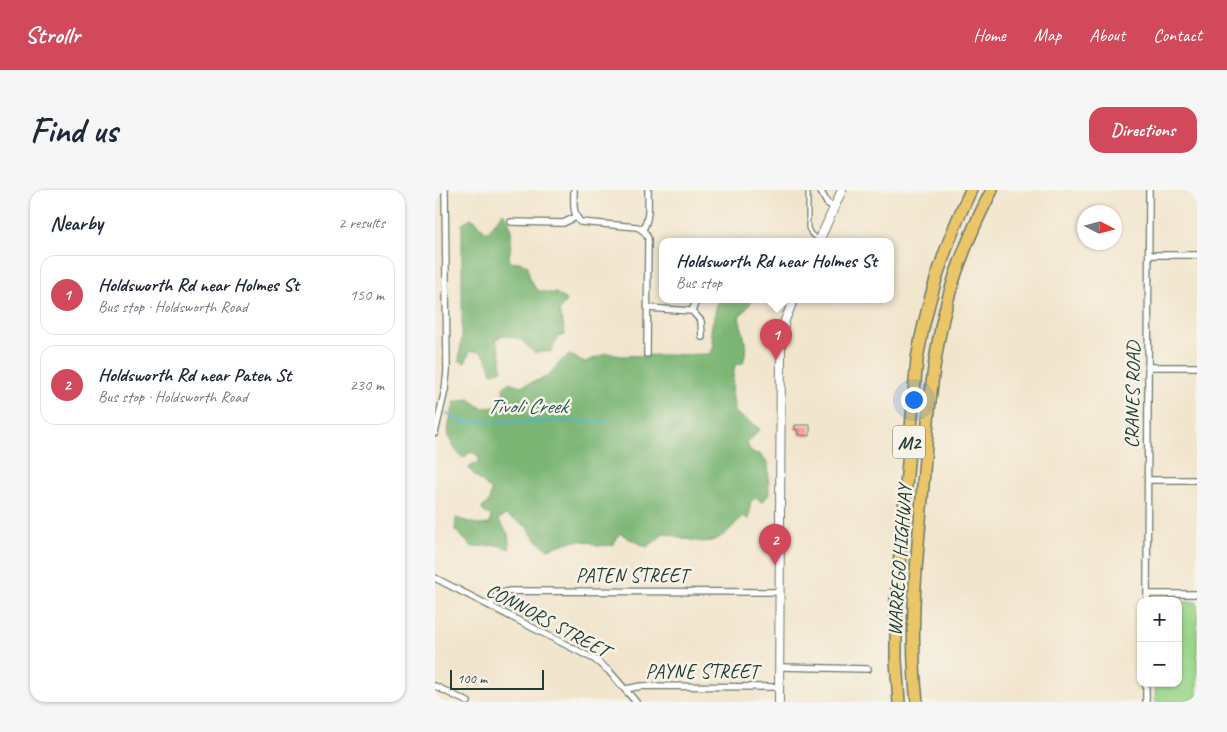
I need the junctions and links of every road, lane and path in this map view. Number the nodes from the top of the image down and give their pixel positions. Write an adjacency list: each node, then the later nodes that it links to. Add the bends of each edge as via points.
1 (445, 190): 28 (street, via 447,372)
2 (574, 190): 13 (street)
3 (648, 190): 15 (street, via 647,223)
4 (808, 190): 16 (lane, via 809,231)
5 (820, 190): 12 (street, via 827,203)
6 (842, 190): 12 (street)
7 (971, 190): 45 (highway, WARREGO HIGHWAY / M2, via 936,277 917,359 895,601)
8 (992, 190): 11 (highway, WARREGO HIGHWAY / M2)
9 (999, 190): 11 (highway, via 995,198)
10 (1149, 190): 18 (street, CRANES ROAD)
11 (985, 204): 46 (highway, WARREGO HIGHWAY / M2, via 967,243 947,302 935,363 913,596 912,646)
12 (834, 207): 17 (street)
13 (576, 217): 14 (street, via 563,223); 15 (street, via 586,224 615,224)
14 (511, 222)
15 (643, 229): 22 (street, via 648,239)
16 (817, 238)
17 (821, 238)
18 (1149, 255): 19 (street); 26 (street, CRANES ROAD)
19 (1197, 255)
20 (695, 303): 23 (street)
21 (792, 303): 32 (street, via 781,340)
22 (648, 308): 23 (street); 25 (street)
23 (692, 311): 24 (street, via 701,321)
24 (702, 337)
25 (647, 354)
26 (1149, 367): 27 (street); 29 (street, CRANES ROAD)
27 (1197, 367)
28 (435, 434)
29 (1148, 480): 30 (street); 34 (street, CRANES ROAD)
30 (1197, 480)
31 (435, 578): 35 (street, CONNORS STREET)
32 (780, 592): 35 (street, PATEN STREET, via 509,591 497,595); 36 (street)
33 (1197, 594): 34 (street)
34 (1147, 597)
35 (490, 606): 41 (street, CONNORS STREET, via 594,659)
36 (779, 667): 37 (street, PAYNE STREET); 39 (street)
37 (868, 669)
38 (435, 686): 42 (street)
39 (779, 687): 41 (street, PAYNE STREET, via 641,686); 44 (street)
40 (1146, 687): 47 (street)
41 (626, 689): 43 (street, CONNORS STREET)
42 (468, 702)
43 (636, 702)
44 (779, 702)
45 (899, 702)
46 (917, 702)
47 (1146, 702)

